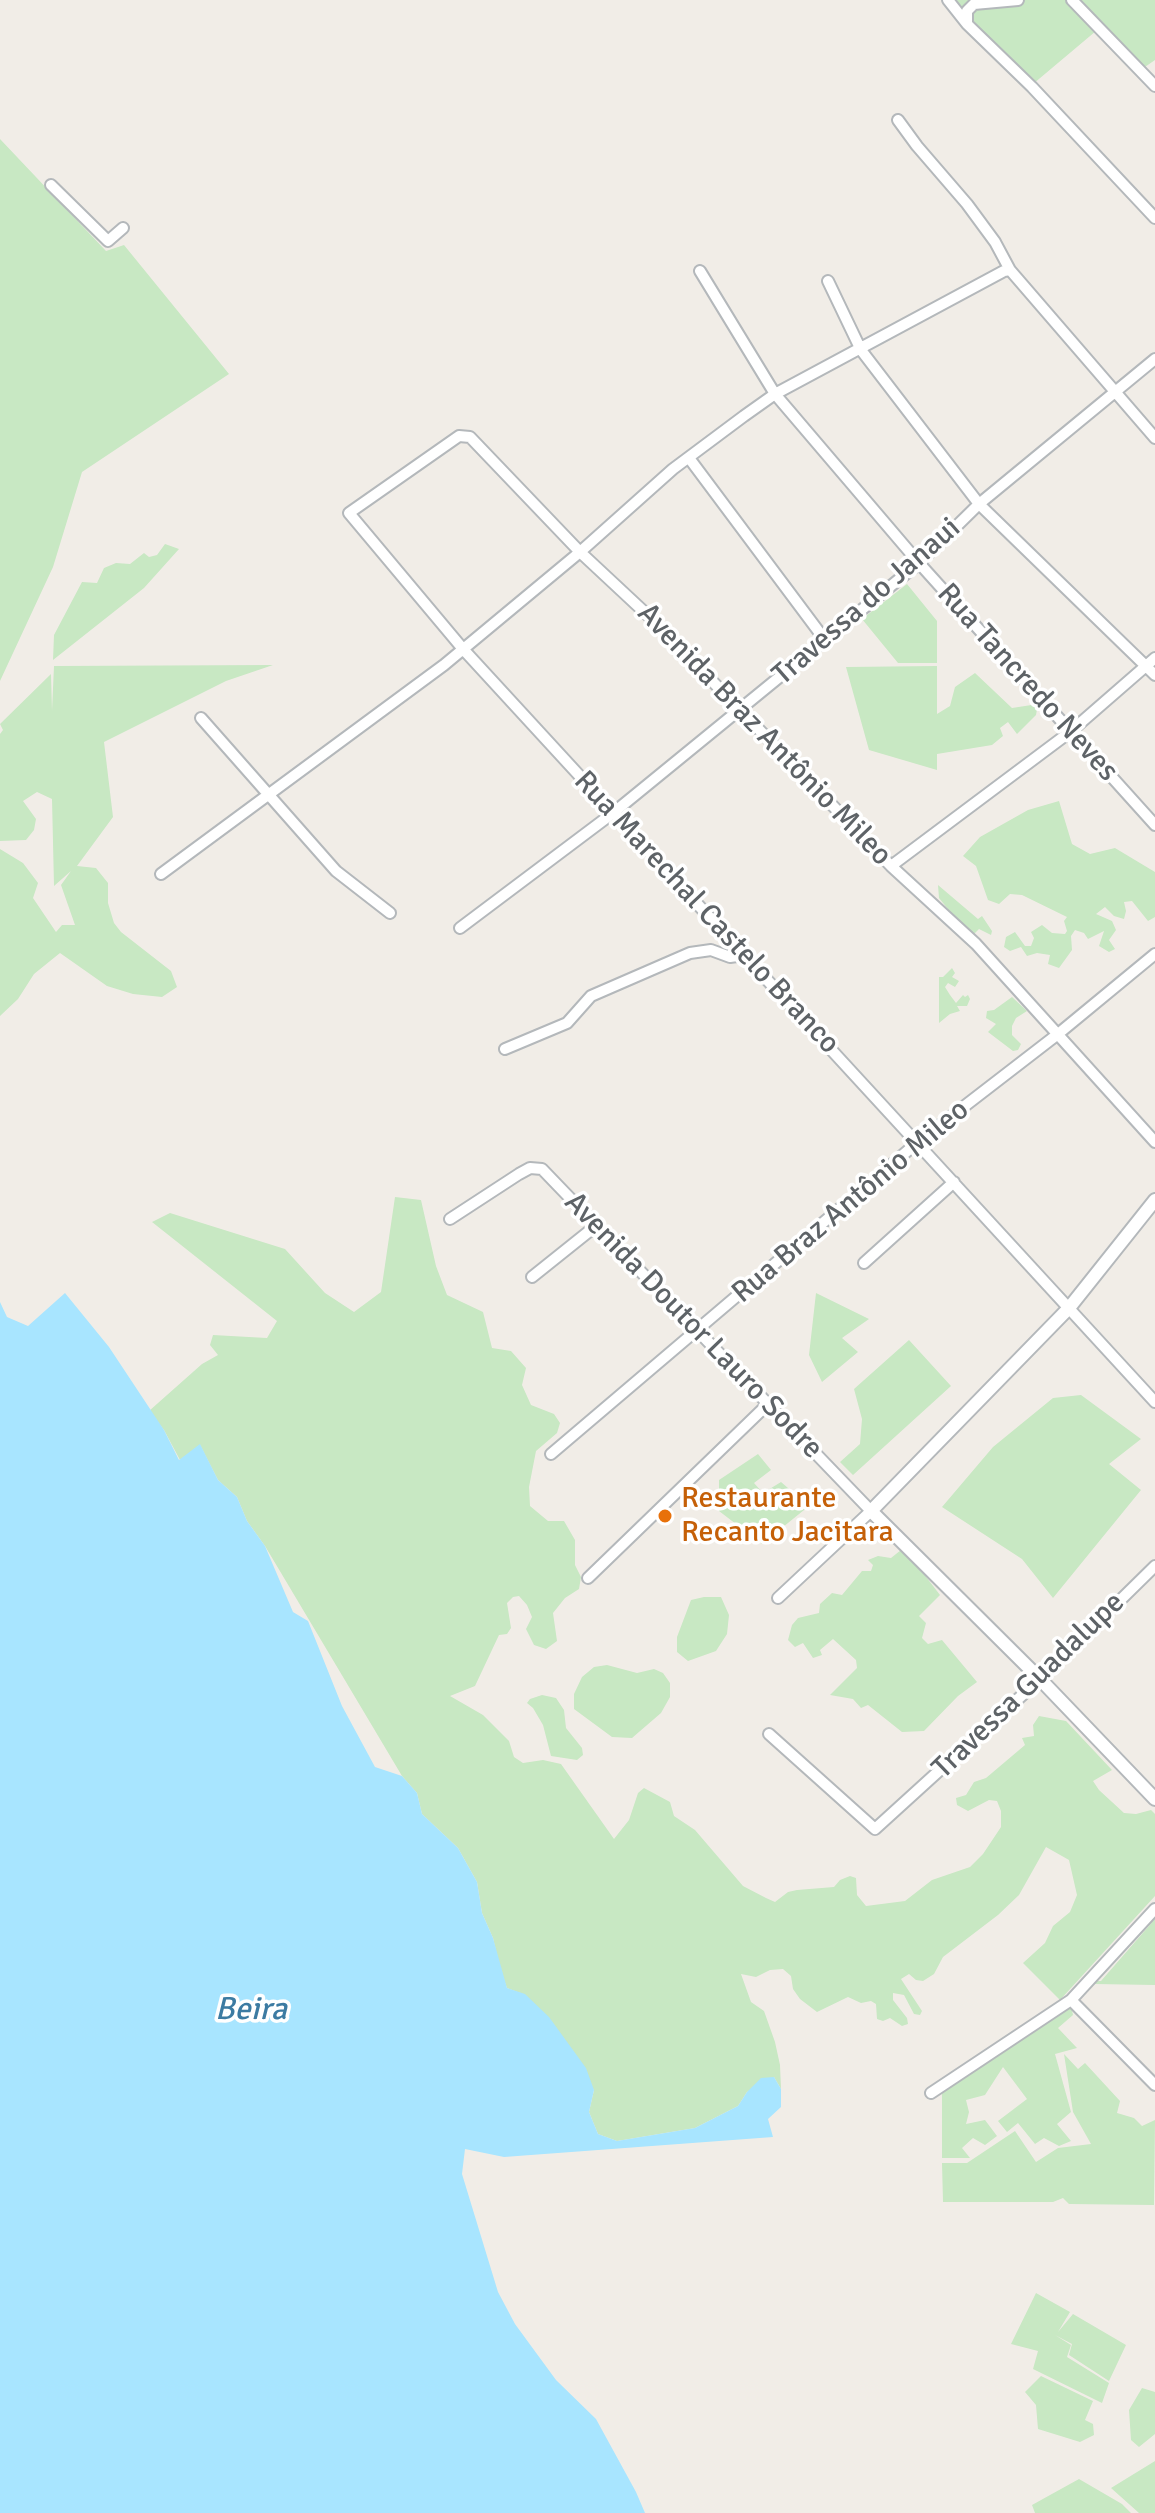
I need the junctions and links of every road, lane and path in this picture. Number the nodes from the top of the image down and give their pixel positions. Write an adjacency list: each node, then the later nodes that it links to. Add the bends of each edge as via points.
1 (948, 0): 4 (street)
2 (1018, 0): 4 (street, via 974,4 967,11)
3 (1072, 0): 5 (street)
4 (967, 24): 8 (street)
5 (1155, 86)
6 (898, 120): 10 (street, via 967,204)
7 (51, 185): 9 (street, via 108,241)
8 (1155, 218)
9 (123, 228)
10 (1010, 270): 13 (street); 16 (street)
11 (700, 271): 15 (street, Rua Tancredo Neves)
12 (828, 281): 13 (street)
13 (861, 350): 15 (street); 19 (street)
14 (1155, 359): 16 (street, Travessa do Janaui)
15 (775, 394): 18 (street); 22 (street, Rua Tancredo Neves)
16 (1114, 394): 17 (street); 19 (street, Travessa do Janaui)
17 (1155, 438)
18 (689, 458): 21 (street); 23 (street)
19 (979, 504): 22 (street, Travessa do Janaui); 25 (street)
20 (349, 513): 21 (street, Avenida Braz Antônio Mileo, via 467,435); 24 (street, Rua Marechal Castelo Branco)
21 (580, 552): 24 (street); 26 (street, Avenida Braz Antônio Mileo)
22 (919, 563): 23 (street, Travessa do Janaui); 28 (street, Rua Tancredo Neves)
23 (825, 640): 26 (street, Travessa do Janaui)
24 (463, 649): 29 (street); 30 (street, Rua Marechal Castelo Branco)
25 (1152, 666): 28 (street)
26 (739, 710): 30 (street, Travessa do Janaui); 32 (street, Avenida Braz Antônio Mileo)
27 (201, 718): 29 (street)
28 (1070, 732): 31 (street, Rua Tancredo Neves); 32 (street)
29 (270, 795): 33 (street); 34 (street, via 336,871)
30 (613, 813): 35 (street, Travessa do Janaui); 37 (street, Rua Marechal Castelo Branco)
31 (1155, 825)
32 (891, 866): 38 (street, Avenida Braz Antônio Mileo, via 958,926)
33 (161, 874)
34 (390, 913)
35 (460, 928)
36 (1155, 954): 38 (street, Rua Braz Antônio Mileo)
37 (744, 955): 39 (street, via 690,953 591,996 567,1023); 40 (street, Rua Marechal Castelo Branco)
38 (1058, 1034): 40 (street, Rua Braz Antônio Mileo); 41 (street, Avenida Braz Antônio Mileo)
39 (505, 1049)
40 (918, 1142): 42 (street, Rua Marechal Castelo Branco); 49 (street, Rua Braz Antônio Mileo)
41 (1155, 1142)
42 (954, 1182): 46 (street); 48 (street, Rua Marechal Castelo Branco)
43 (1155, 1200): 48 (street)
44 (450, 1219): 45 (street, Avenida Doutor Lauro Sodre, via 537,1167)
45 (597, 1225): 47 (street); 49 (street, Avenida Doutor Lauro Sodre)
46 (864, 1263)
47 (532, 1277)
48 (1069, 1308): 50 (street, Rua Marechal Castelo Branco); 53 (street)
49 (698, 1330): 51 (street, Avenida Doutor Lauro Sodre); 52 (street, Rua Braz Antônio Mileo)
50 (1155, 1402)
51 (768, 1404): 53 (street, Avenida Doutor Lauro Sodre); 55 (street)
52 (551, 1454)
53 (871, 1511): 56 (street); 57 (street, Avenida Doutor Lauro Sodre)
54 (1155, 1566): 57 (street, Travessa Guadalupe)
55 (588, 1578)
56 (778, 1598)
57 (1040, 1679): 58 (street, Travessa Guadalupe, via 875,1829); 59 (street, Avenida Doutor Lauro Sodre)
58 (769, 1734)
59 (1155, 1799)
60 (1155, 1909): 61 (street)
61 (1071, 2000): 62 (street); 63 (street)
62 (1155, 2085)
63 (931, 2093)

